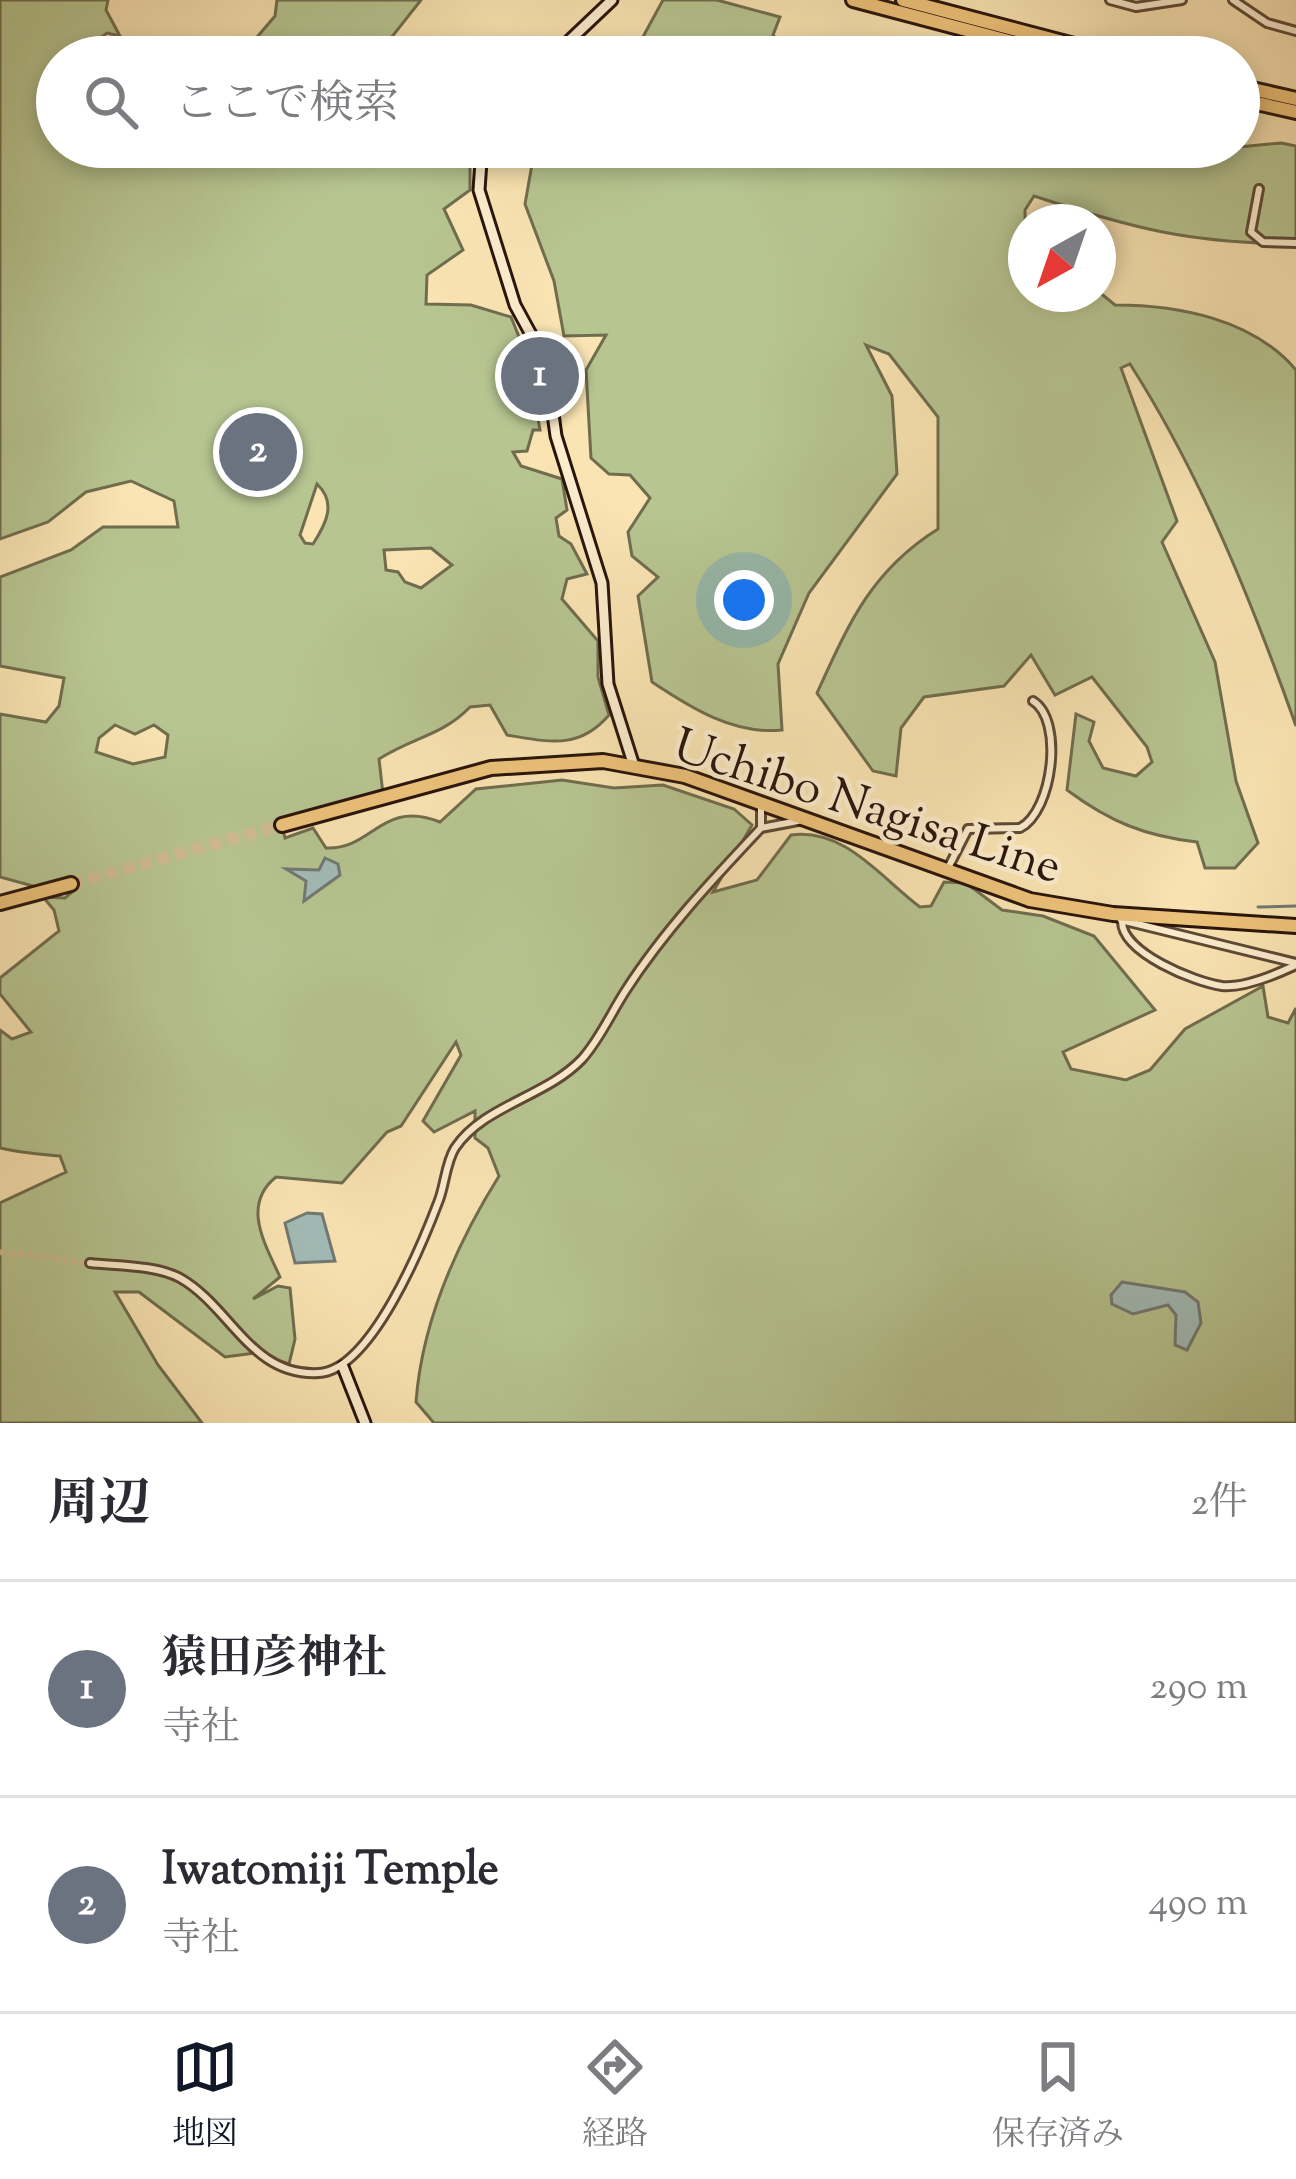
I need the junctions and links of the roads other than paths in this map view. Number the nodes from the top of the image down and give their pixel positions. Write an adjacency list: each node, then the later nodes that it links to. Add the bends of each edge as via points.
1 (612, 0): 8 (street)
2 (853, 0): 9 (highway)
3 (903, 0): 10 (highway)
4 (1110, 0): 5 (street, via 1136,7)
5 (1182, 0)
6 (1233, 0): 7 (street)
7 (1296, 32)
8 (574, 36)
9 (990, 36)
10 (1040, 36)
11 (1260, 91): 12 (highway)
12 (1296, 99)
13 (1260, 104): 14 (highway)
14 (1296, 112)
15 (480, 168): 19 (street, via 478,190 515,305 545,362 556,436 602,583 608,684)
16 (1258, 189): 17 (street, via 1251,232 1263,242)
17 (1296, 243)
18 (1033, 700): 24 (street, via 1046,711 1049,731 1044,804 1021,828 968,829)
19 (634, 766): 20 (highway, Uchibo Nagisa Line); 22 (highway, Uchibo Nagisa Line, via 560,761 490,768)
20 (761, 803): 21 (highway, Uchibo Nagisa Line); 23 (street)
21 (810, 821): 23 (street); 24 (highway, Uchibo Nagisa Line)
22 (282, 826)
23 (761, 828): 31 (street, via 682,916 585,1056 539,1093 477,1125 453,1150 439,1201 384,1316)
24 (947, 872): 27 (highway, Uchibo Nagisa Line)
25 (71, 884): 26 (highway)
26 (0, 904)
27 (1118, 918): 28 (highway, Uchibo Nagisa Line); 29 (street); 29 (street, via 1127,937 1168,966 1222,986)
28 (1296, 926)
29 (1296, 964)
30 (90, 1263): 31 (street, via 178,1277 268,1361 289,1370)
31 (344, 1367): 32 (street)
32 (365, 1423)

